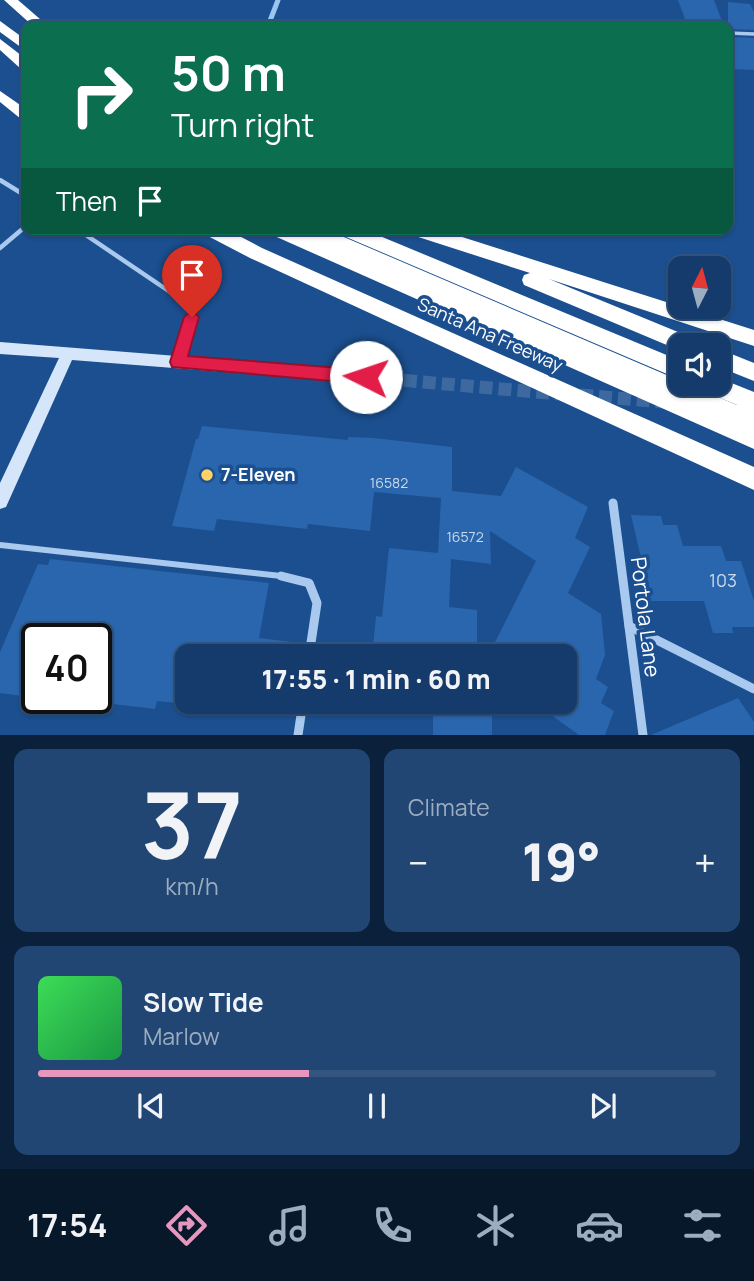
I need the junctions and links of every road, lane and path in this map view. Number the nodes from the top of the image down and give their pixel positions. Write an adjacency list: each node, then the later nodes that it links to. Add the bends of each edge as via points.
1 (10, 0): 2 (highway)
2 (35, 21)
3 (0, 25): 7 (highway)
4 (733, 33): 5 (lane)
5 (754, 34)
6 (0, 43): 9 (highway)
7 (21, 43)
8 (0, 62): 10 (highway)
9 (21, 62)
10 (21, 79)
11 (0, 94): 12 (highway)
12 (21, 112)
13 (0, 180): 14 (lane)
14 (21, 194)
15 (21, 233): 23 (lane)
16 (86, 235): 28 (lane, via 186,302 192,317)
17 (222, 235): 37 (highway, Santa Ana Freeway)
18 (290, 235): 36 (highway)
19 (315, 235): 35 (highway, bridge)
20 (359, 235): 30 (highway)
21 (427, 235): 24 (highway)
22 (432, 235): 25 (highway)
23 (0, 248)
24 (668, 337)
25 (754, 338)
26 (0, 348): 27 (street)
27 (68, 353): 28 (street); 38 (street)
28 (178, 362): 32 (street)
29 (731, 363): 31 (highway)
30 (668, 366)
31 (754, 372)
32 (366, 377)
33 (731, 392): 34 (highway)
34 (754, 402)
35 (754, 423)
36 (754, 439)
37 (754, 479)
38 (0, 501)
39 (613, 503): 42 (street, Portola Lane)
40 (0, 545): 41 (lane)
41 (281, 576): 43 (street, via 309,583 317,603)
42 (629, 626): 44 (street); 47 (street, Portola Lane)
43 (311, 644)
44 (754, 689)
45 (301, 714): 46 (street)
46 (298, 735)
47 (643, 735)

